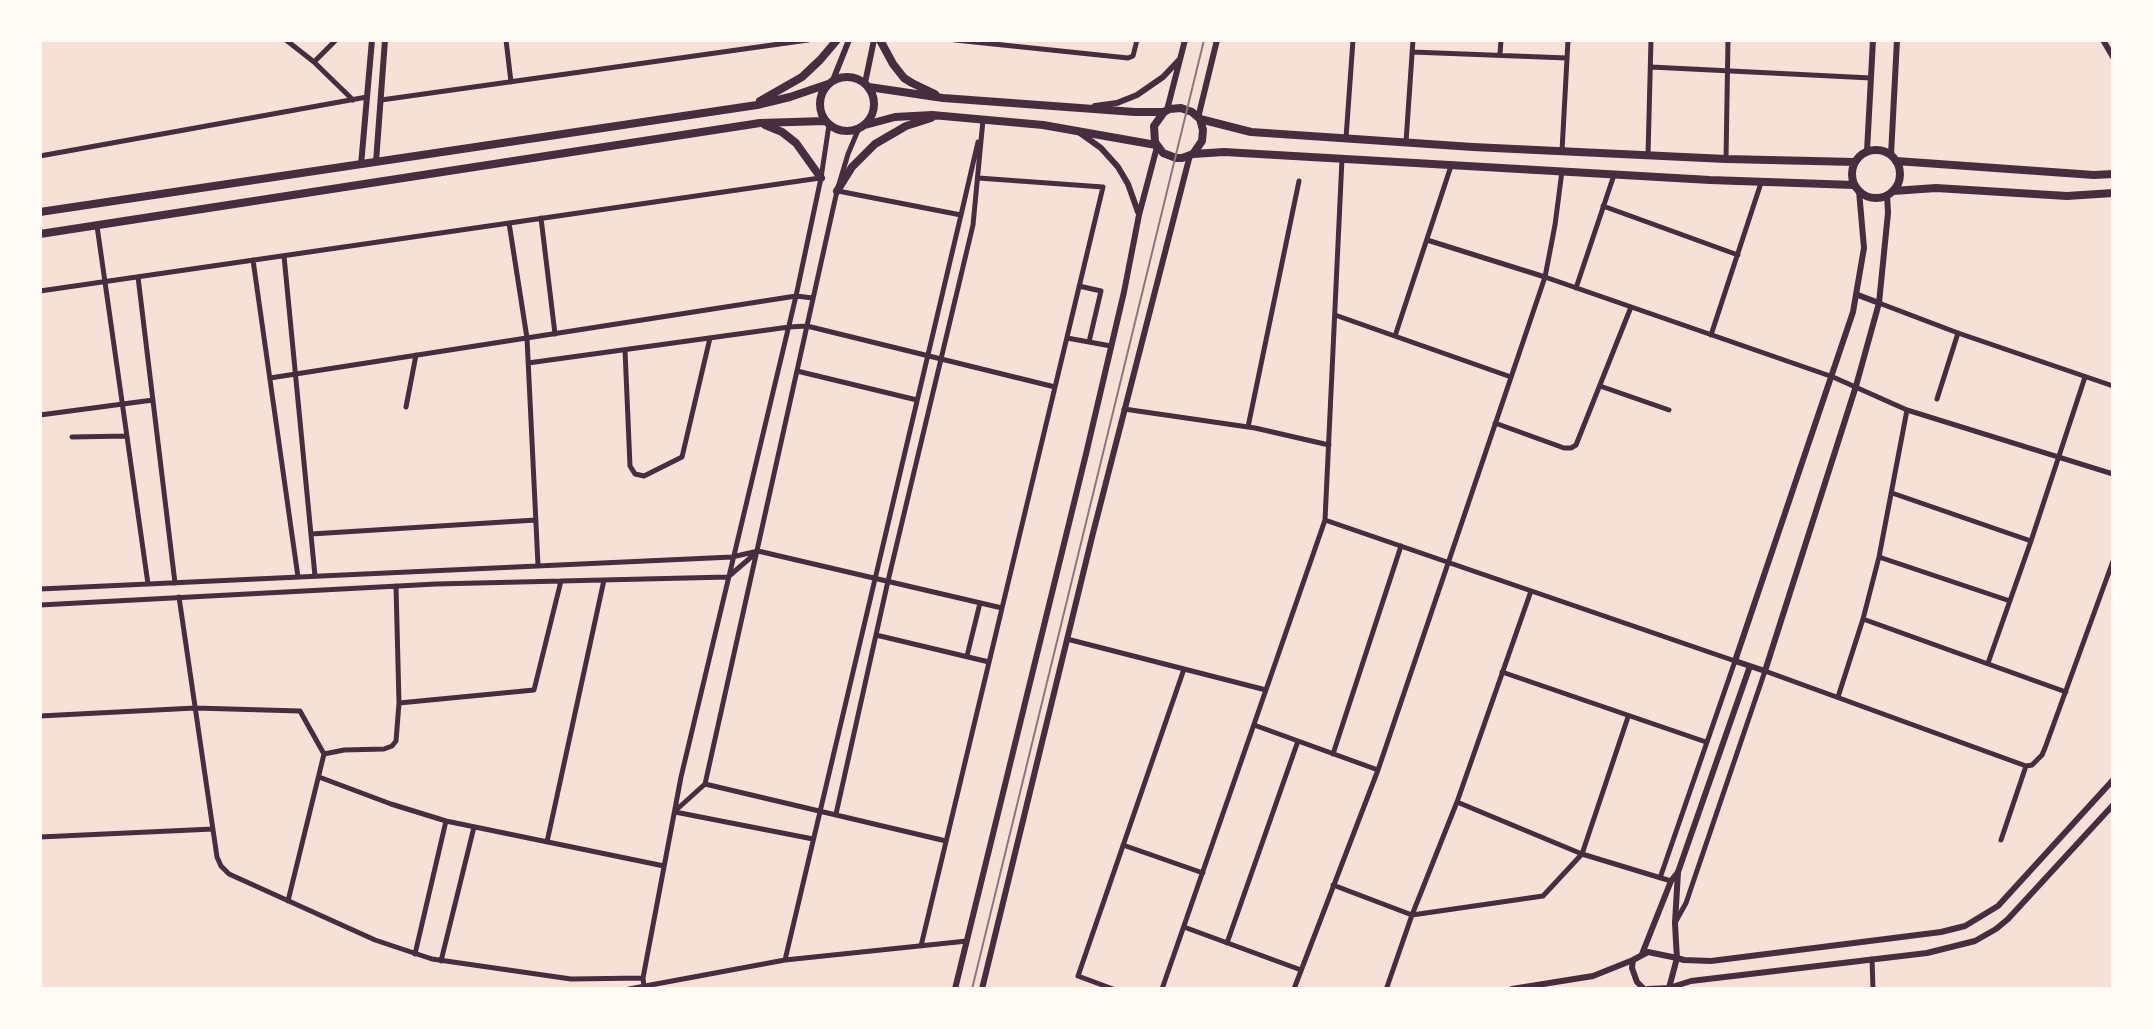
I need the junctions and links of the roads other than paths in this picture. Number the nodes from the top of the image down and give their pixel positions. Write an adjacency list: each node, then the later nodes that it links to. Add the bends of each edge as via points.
1 (286, 40): 30 (street)
2 (336, 40): 30 (street)
3 (372, 40): 37 (main road)
4 (385, 40): 40 (main road)
5 (506, 40): 34 (street)
6 (742, 40): 24 (street)
7 (808, 40): 24 (street)
8 (837, 40): 41 (highway, via 802,77)
9 (849, 40): 35 (main road)
10 (877, 40): 36 (main road); 38 (highway, via 904,78)
11 (955, 40): 12 (street, via 1128,58)
12 (1137, 40)
13 (1185, 40): 29 (main road)
14 (1217, 40): 45 (main road)
15 (1353, 40): 51 (street)
16 (1413, 40): 25 (street)
17 (1501, 40): 26 (street)
18 (1568, 40): 28 (street)
19 (1651, 40): 31 (street)
20 (1728, 40): 32 (street)
21 (1873, 40): 33 (main road)
22 (1897, 40): 60 (main road)
23 (2103, 40): 27 (main road)
24 (743, 49): 34 (street)
25 (1412, 52): 26 (street); 52 (street)
26 (1500, 54): 28 (street)
27 (2113, 57)
28 (1567, 58): 54 (street)
29 (1180, 59): 42 (main road, via 1137,95); 43 (main road)
30 (314, 62): 39 (street)
31 (1651, 67): 32 (street); 57 (street)
32 (1728, 71): 33 (street); 61 (street)
33 (1871, 78): 55 (main road)
34 (511, 82): 40 (street)
35 (831, 82): 36 (highway, via 846,76); 41 (highway); 48 (highway, via 820,102)
36 (867, 85): 38 (highway); 49 (highway, via 874,107)
37 (367, 97): 39 (street); 64 (main road)
38 (943, 98): 42 (highway)
39 (353, 100): 58 (street)
40 (381, 100): 62 (main road)
41 (745, 107): 62 (highway)
42 (1085, 108): 43 (highway)
43 (1165, 112): 45 (highway, via 1181,108); 53 (highway, via 1154,126)
44 (938, 116): 46 (highway); 49 (highway, via 895,117); 74 (highway, via 875,144)
45 (1199, 118): 51 (highway, via 1251,132); 56 (highway, via 1202,141)
46 (983, 120): 50 (highway); 70 (street); 79 (street)
47 (760, 123): 48 (highway); 69 (highway, via 796,143); 83 (highway)
48 (827, 123): 49 (highway, via 847,131); 69 (street)
49 (862, 127): 74 (street)
50 (1074, 129): 53 (highway); 80 (main road, via 1118,167)
51 (1346, 138): 52 (highway)
52 (1406, 143): 54 (highway)
53 (1157, 146): 56 (highway, via 1170,157); 80 (main road)
54 (1562, 151): 57 (highway)
55 (1867, 151): 60 (highway); 63 (highway)
56 (1192, 154): 59 (highway); 132 (main road)
57 (1648, 155): 61 (highway)
58 (40, 156)
59 (1342, 158): 65 (highway); 100 (street)
60 (1894, 158): 67 (highway); 75 (highway, via 1900,177)
61 (1726, 159): 63 (highway)
62 (376, 162): 64 (highway)
63 (1855, 162): 73 (highway)
64 (361, 165): 78 (highway)
65 (1452, 165): 66 (highway); 85 (street)
66 (1562, 171): 68 (highway); 90 (street)
67 (2113, 174)
68 (1614, 175): 72 (highway); 77 (street)
69 (821, 178): 81 (street); 96 (street)
70 (978, 178): 92 (street, via 1103,187); 115 (street, via 973,225)
71 (1299, 181): 137 (street)
72 (1761, 183): 73 (highway); 86 (street)
73 (1856, 188): 75 (highway, via 1872,198); 95 (main road, via 1864,248)
74 (837, 191): 79 (street); 97 (street)
75 (1890, 193): 76 (highway, via 1936,188 2067,196); 98 (main road)
76 (2113, 193)
77 (1603, 206): 86 (street); 93 (street)
78 (40, 212)
79 (961, 215): 114 (street)
80 (1139, 215): 111 (main road)
81 (541, 218): 82 (street); 104 (street)
82 (509, 223): 87 (street); 107 (street)
83 (97, 225): 84 (highway); 91 (street)
84 (40, 234)
85 (1427, 240): 90 (street); 106 (street)
86 (1738, 255): 105 (street)
87 (284, 256): 88 (street); 118 (street)
88 (253, 260): 89 (street); 122 (street)
89 (138, 277): 91 (street); 128 (street)
90 (1545, 277): 93 (street); 119 (street)
91 (106, 281): 94 (street); 130 (street)
92 (1079, 286): 109 (street); 110 (street, via 1101,291)
93 (1576, 288): 99 (street)
94 (40, 291)
95 (1858, 295): 98 (main road); 120 (main road)
96 (796, 296): 97 (street); 102 (street); 104 (street)
97 (813, 298): 101 (street)
98 (1879, 303): 103 (street); 124 (main road)
99 (1631, 307): 105 (street); 123 (street)
100 (1335, 315): 106 (street); 140 (street)
101 (807, 326): 102 (street); 114 (street); 117 (street)
102 (789, 327): 108 (street); 150 (street)
103 (1958, 333): 121 (street); 127 (street)
104 (555, 334): 107 (street)
105 (1711, 335): 120 (street)
106 (1395, 336): 119 (street)
107 (527, 338): 113 (street); 116 (street)
108 (710, 338): 112 (street); 112 (street, via 682,457 644,476 630,466)
109 (1067, 338): 110 (street); 126 (street)
110 (1089, 342): 111 (street)
111 (1111, 346): 225 (main road)
112 (625, 350): 116 (street)
113 (416, 355): 118 (street); 131 (street)
114 (927, 356): 115 (street); 129 (street)
115 (941, 359): 126 (street); 161 (street)
116 (528, 363): 144 (street)
117 (797, 371): 129 (street); 149 (street)
118 (296, 374): 122 (street); 146 (street)
119 (1511, 377): 136 (street)
120 (1833, 377): 124 (street); 176 (main road)
121 (2085, 377): 125 (street); 141 (street)
122 (270, 378): 156 (street)
123 (1600, 386): 133 (street); 136 (street, via 1578,443 1571,448)
124 (1856, 386): 134 (street); 181 (main road)
125 (2113, 386)
126 (1055, 387): 171 (street)
127 (1937, 399)
128 (153, 400): 130 (street); 162 (street)
129 (917, 400): 158 (street)
130 (123, 404): 135 (street); 138 (street)
131 (406, 407)
132 (1124, 409): 137 (street); 174 (main road)
133 (1669, 410)
134 (1907, 410): 141 (street); 143 (street)
135 (40, 415)
136 (1495, 423): 153 (street)
137 (1248, 427): 140 (street)
138 (127, 436): 139 (street); 163 (street)
139 (72, 437)
140 (1329, 445): 145 (street)
141 (2059, 458): 142 (street); 147 (street)
142 (2113, 474)
143 (1892, 493): 147 (street); 151 (street)
144 (536, 520): 146 (street); 154 (street)
145 (1325, 520): 148 (street); 183 (street)
146 (311, 534): 155 (street)
147 (2031, 541): 168 (street)
148 (1401, 546): 153 (street); 194 (street)
149 (758, 551): 150 (street); 157 (street); 158 (street); 199 (street)
150 (732, 557): 154 (street); 157 (street)
151 (1879, 557): 168 (street); 172 (street)
152 (2113, 561): 184 (street)
153 (1448, 562): 166 (street); 196 (street)
154 (538, 565): 155 (street)
155 (315, 576): 156 (street)
156 (298, 577): 162 (street)
157 (728, 577): 159 (street); 203 (street)
158 (874, 578): 161 (street); 202 (street)
159 (604, 580): 160 (street); 212 (street)
160 (561, 581): 164 (street); 186 (street, via 534,690)
161 (888, 581): 169 (street); 173 (street)
162 (175, 583): 163 (street)
163 (148, 585): 165 (street)
164 (396, 586): 167 (street); 186 (street)
165 (40, 589)
166 (1531, 591): 176 (street); 182 (street)
167 (179, 597): 170 (street); 187 (street)
168 (2010, 601): 178 (street)
169 (980, 603): 171 (street); 175 (street)
170 (40, 605)
171 (1002, 608): 177 (street)
172 (1863, 619): 178 (street); 185 (street)
173 (876, 635): 175 (street); 204 (street)
174 (1067, 639): 180 (street); 242 (main road)
175 (967, 656): 177 (street)
176 (1735, 661): 179 (main road); 192 (street)
177 (989, 662): 211 (street)
178 (1988, 663): 184 (street)
179 (1750, 666): 181 (main road); 216 (main road)
180 (1184, 669): 183 (street); 213 (street)
181 (1765, 671): 185 (street); 223 (street)
182 (1502, 672): 189 (street); 200 (street)
183 (1266, 690): 190 (street)
184 (2066, 692): 195 (street, via 2042,755)
185 (1838, 697): 195 (street)
186 (399, 703): 193 (street, via 392,746)
187 (195, 708): 188 (street); 193 (street, via 300,711); 207 (street)
188 (40, 716)
189 (1628, 717): 192 (street); 214 (street)
190 (1254, 725): 191 (street); 217 (street)
191 (1298, 741): 194 (street); 226 (street)
192 (1706, 742): 218 (street)
193 (324, 754): 197 (street)
194 (1333, 754): 196 (street)
195 (2026, 766): 210 (street)
196 (1378, 770): 220 (street)
197 (319, 777): 205 (street); 221 (street)
198 (2113, 780): 230 (main road, via 1998,906 1965,926 1711,961)
199 (705, 784): 202 (street); 203 (street)
200 (1457, 802): 214 (street); 222 (street)
201 (2113, 805): 231 (main road, via 1996,929 1963,945)
202 (819, 810): 204 (street); 209 (street)
203 (674, 812): 209 (street); 215 (street)
204 (836, 814): 211 (street)
205 (446, 821): 206 (street); 228 (street)
206 (474, 827): 212 (street); 234 (street)
207 (213, 829): 208 (street); 221 (street, via 224,870)
208 (40, 837)
209 (813, 839): 232 (street)
210 (2001, 840)
211 (946, 841): 227 (street)
212 (547, 842): 215 (street)
213 (1123, 845): 217 (street); 243 (street, via 1078,976)
214 (1582, 854): 218 (street); 222 (street, via 1543,896)
215 (664, 866): 236 (street)
216 (1678, 872): 219 (main road); 223 (main road)
217 (1203, 873): 224 (street)
218 (1660, 878): 219 (street)
219 (1671, 881): 229 (main road)
220 (1333, 885): 222 (street); 235 (street)
221 (288, 901): 228 (street)
222 (1412, 915): 238 (street)
223 (1675, 923): 230 (main road)
224 (1184, 927): 226 (street); 244 (street)
225 (967, 941): 227 (street); 241 (main road)
226 (1227, 943): 235 (street)
227 (921, 946): 232 (street)
228 (415, 954): 234 (street)
229 (1642, 954): 230 (main road); 233 (main road)
230 (1677, 958): 239 (main road)
231 (1872, 959): 239 (main road); 248 (street)
232 (785, 960): 237 (street)
233 (1633, 960): 246 (main road, via 1593,976); 247 (main road, via 1633,976)
234 (441, 961): 236 (street, via 571,979)
235 (1301, 970): 245 (street)
236 (643, 978): 237 (street)
237 (644, 987): 240 (street)
238 (1387, 987)
239 (1669, 988): 247 (main road)
240 (629, 989)
241 (955, 989)
242 (982, 989)
243 (1113, 989)
244 (1162, 989)
245 (1294, 989)
246 (1512, 989)
247 (1646, 989)
248 (1873, 989)

